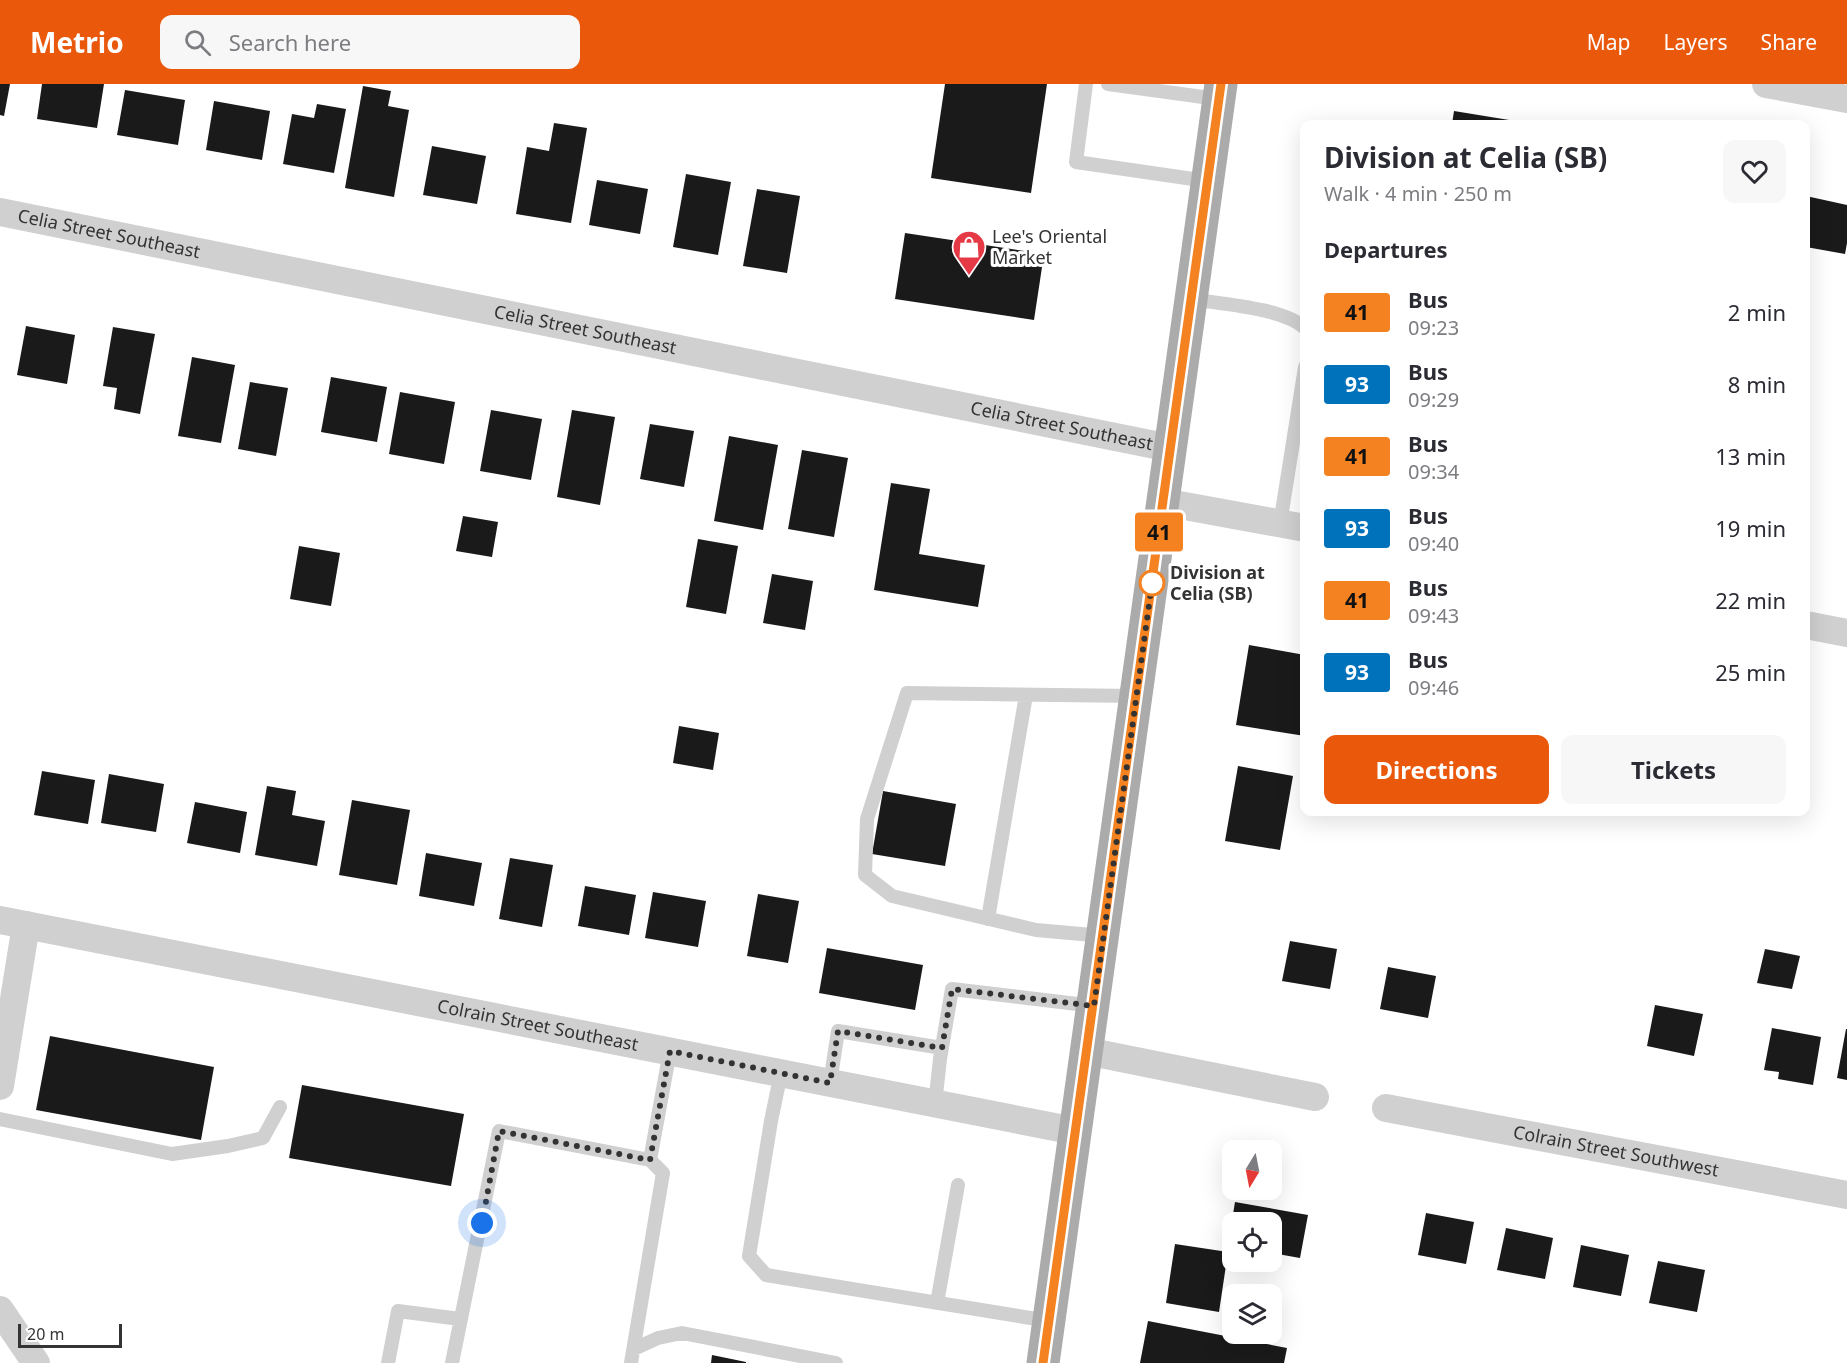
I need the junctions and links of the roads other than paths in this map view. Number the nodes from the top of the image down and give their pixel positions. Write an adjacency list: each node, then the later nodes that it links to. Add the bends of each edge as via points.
1 (1086, 84): 6 (lane, via 1076,162)
2 (1108, 84): 4 (lane)
3 (1766, 84): 5 (street)
4 (1219, 92): 6 (main road)
5 (1847, 99)
6 (1206, 181): 8 (main road)
7 (0, 212): 11 (street, Celia Street Southeast)
8 (1191, 299): 9 (lane, via 1273,313); 11 (main road)
9 (1300, 324)
10 (1300, 433): 13 (lane)
11 (1170, 448): 12 (main road)
12 (1163, 502): 13 (street); 17 (main road)
13 (1293, 526)
14 (1810, 626): 15 (street)
15 (1847, 633)
16 (1026, 695): 17 (lane); 18 (lane); 18 (lane, via 907,693 867,819 865,875 892,896)
17 (1136, 696): 20 (main road)
18 (988, 919): 20 (lane, via 1036,930)
19 (13, 922): 23 (street, Colrain Street Southeast); 27 (street)
20 (1104, 936): 21 (main road)
21 (1094, 1006): 22 (lane, via 952,989); 24 (main road)
22 (942, 1048): 26 (lane, via 838,1031); 29 (lane)
23 (670, 1051): 25 (street, Colrain Street Southeast); 34 (lane)
24 (1086, 1051): 28 (street); 33 (main road)
25 (781, 1073): 26 (street, Colrain Street Southeast); 37 (lane, via 749,1256 766,1275)
26 (830, 1083): 29 (street, Colrain Street Southeast)
27 (0, 1086)
28 (1315, 1097)
29 (935, 1104): 33 (street, Colrain Street Southeast)
30 (280, 1107): 32 (lane, via 263,1138 172,1154)
31 (1386, 1108): 36 (street, Colrain Street Southwest)
32 (0, 1119)
33 (1075, 1131): 40 (main road)
34 (650, 1160): 39 (lane, via 499,1131); 41 (lane, via 663,1173)
35 (958, 1185): 37 (lane)
36 (1847, 1195)
37 (938, 1302): 40 (lane)
38 (0, 1310): 42 (street)
39 (460, 1319): 43 (lane, via 398,1311); 44 (lane)
40 (1049, 1321): 46 (main road)
41 (633, 1356): 45 (lane, via 658,1338 682,1333)
42 (36, 1363)
43 (388, 1363)
44 (452, 1363)
45 (836, 1363)
46 (1043, 1363)

